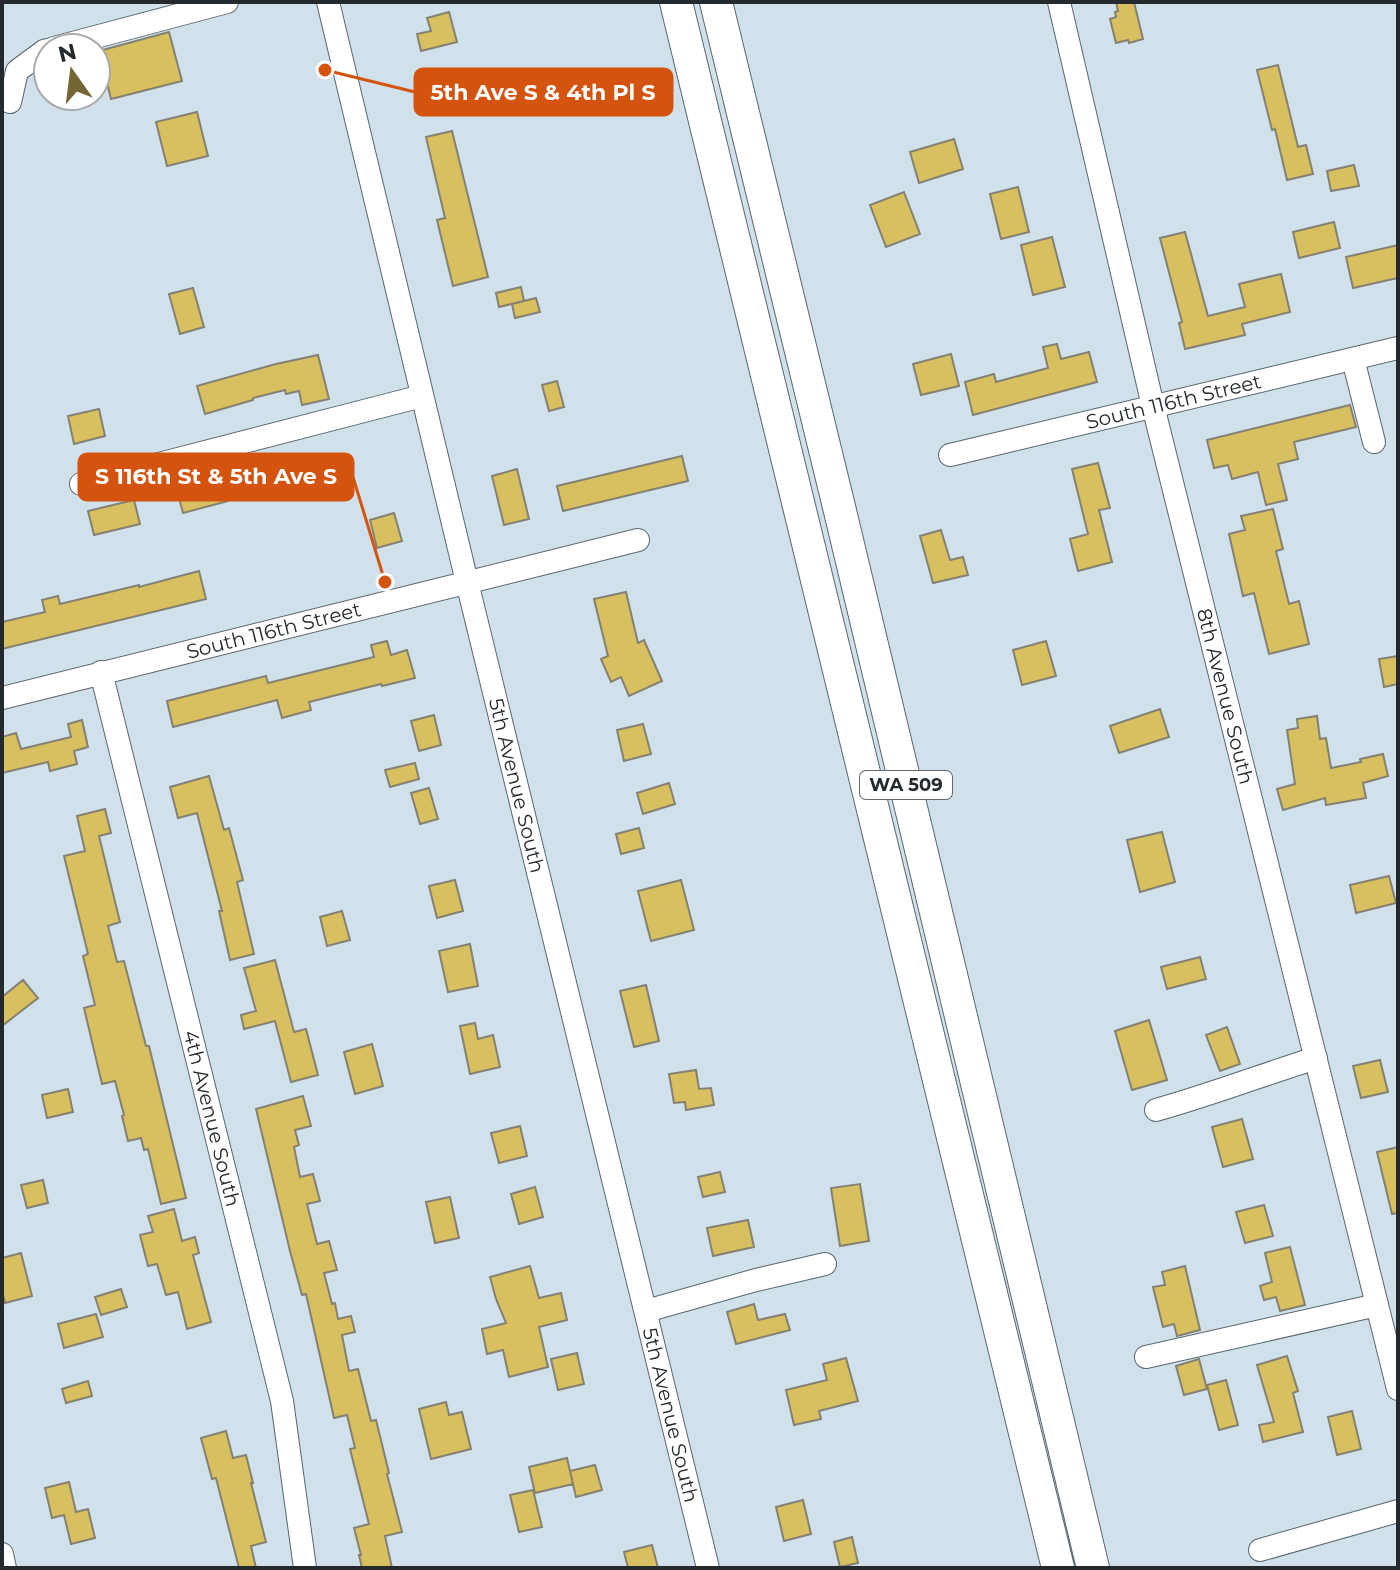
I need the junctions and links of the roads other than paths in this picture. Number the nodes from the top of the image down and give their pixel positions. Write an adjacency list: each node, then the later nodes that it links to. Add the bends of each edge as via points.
1 (227, 2): 6 (street)
2 (328, 2): 11 (street, 5th Avenue South)
3 (676, 2): 35 (highway, WA 509)
4 (716, 2): 36 (highway, WA 509)
5 (1059, 2): 12 (street, 8th Avenue South)
6 (112, 33)
7 (32, 60): 8 (street, via 17,71)
8 (10, 102)
9 (1398, 348): 10 (street, South 116th Street)
10 (1353, 359): 12 (street, South 116th Street); 15 (street)
11 (422, 396): 13 (street); 19 (street, 5th Avenue South)
12 (1153, 406): 16 (street, South 116th Street); 22 (street, 8th Avenue South)
13 (378, 407): 14 (street, via 361,400); 17 (street)
14 (283, 418)
15 (1374, 442)
16 (950, 455)
17 (81, 484)
18 (638, 540): 19 (street, South 116th Street)
19 (467, 582): 20 (street, South 116th Street); 26 (street, 5th Avenue South)
20 (101, 672): 21 (street, South 116th Street); 33 (street, 4th Avenue South, via 282,1401)
21 (2, 698)
22 (1316, 1058): 23 (street); 25 (street, 8th Avenue South)
23 (1156, 1110)
24 (825, 1264): 26 (street)
25 (1377, 1305): 27 (street); 28 (street, 8th Avenue South)
26 (646, 1311): 34 (street, 5th Avenue South)
27 (1146, 1357)
28 (1398, 1389)
29 (1398, 1511): 30 (street)
30 (1260, 1550)
31 (2, 1554): 32 (street)
32 (5, 1568)
33 (305, 1568)
34 (708, 1568)
35 (1058, 1568)
36 (1093, 1568)

